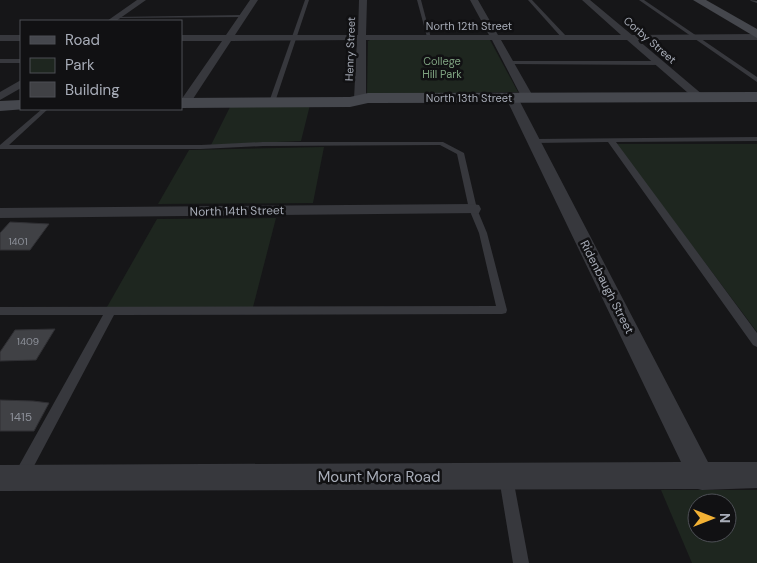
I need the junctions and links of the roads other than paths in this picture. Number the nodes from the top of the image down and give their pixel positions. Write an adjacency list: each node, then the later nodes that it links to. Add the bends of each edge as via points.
1 (142, 0): 14 (street)
2 (254, 0): 13 (street)
3 (307, 0): 23 (lane)
4 (363, 0): 24 (street, Henry Street)
5 (419, 0): 25 (lane)
6 (474, 0): 16 (street, Ridenbaugh Street)
7 (530, 0): 26 (lane)
8 (586, 0): 17 (street, Corby Street)
9 (641, 0): 18 (lane)
10 (698, 0): 15 (street)
11 (752, 0): 12 (lane)
12 (757, 2)
13 (242, 16): 14 (lane); 22 (street)
14 (114, 19)
15 (757, 35): 18 (street, North 12th Street)
16 (495, 37): 25 (street, North 12th Street); 26 (street, North 12th Street); 29 (street, Ridenbaugh Street)
17 (629, 37): 18 (street, North 12th Street); 26 (street, North 12th Street); 30 (street, Corby Street)
18 (694, 37): 31 (lane)
19 (0, 38): 20 (street)
20 (20, 38)
21 (182, 38): 22 (street, North 12th Street)
22 (228, 38): 23 (street, North 12th Street); 39 (street)
23 (293, 38): 24 (street, North 12th Street); 38 (lane)
24 (362, 38): 25 (street, North 12th Street); 37 (street, Henry Street)
25 (428, 38)
26 (564, 38)
27 (0, 61): 28 (lane)
28 (20, 61)
29 (509, 63): 30 (lane); 36 (street, Ridenbaugh Street)
30 (660, 63): 34 (street, Corby Street)
31 (757, 80)
32 (20, 84): 33 (street)
33 (0, 97)
34 (699, 97): 35 (street, North 13th Street); 36 (street, North 13th Street)
35 (757, 97)
36 (520, 98): 37 (street, North 13th Street); 44 (street, Ridenbaugh Street)
37 (360, 99): 38 (street, North 13th Street, via 350,102)
38 (272, 102): 39 (street, North 13th Street)
39 (183, 103)
40 (20, 105): 41 (street)
41 (0, 106)
42 (44, 110): 46 (lane)
43 (757, 139): 45 (lane)
44 (534, 141): 45 (lane); 54 (street, Ridenbaugh Street)
45 (611, 141): 51 (lane)
46 (1, 147): 47 (lane, via 441,143 460,153)
47 (473, 209): 48 (street, North 14th Street); 50 (lane, via 483,233 502,310)
48 (0, 213)
49 (0, 311): 50 (lane)
50 (110, 313): 55 (lane)
51 (757, 342)
52 (757, 475): 54 (street, Mount Mora Road)
53 (506, 477): 54 (street, Mount Mora Road); 55 (street, Mount Mora Road); 56 (lane)
54 (702, 477)
55 (10, 478)
56 (521, 563)

